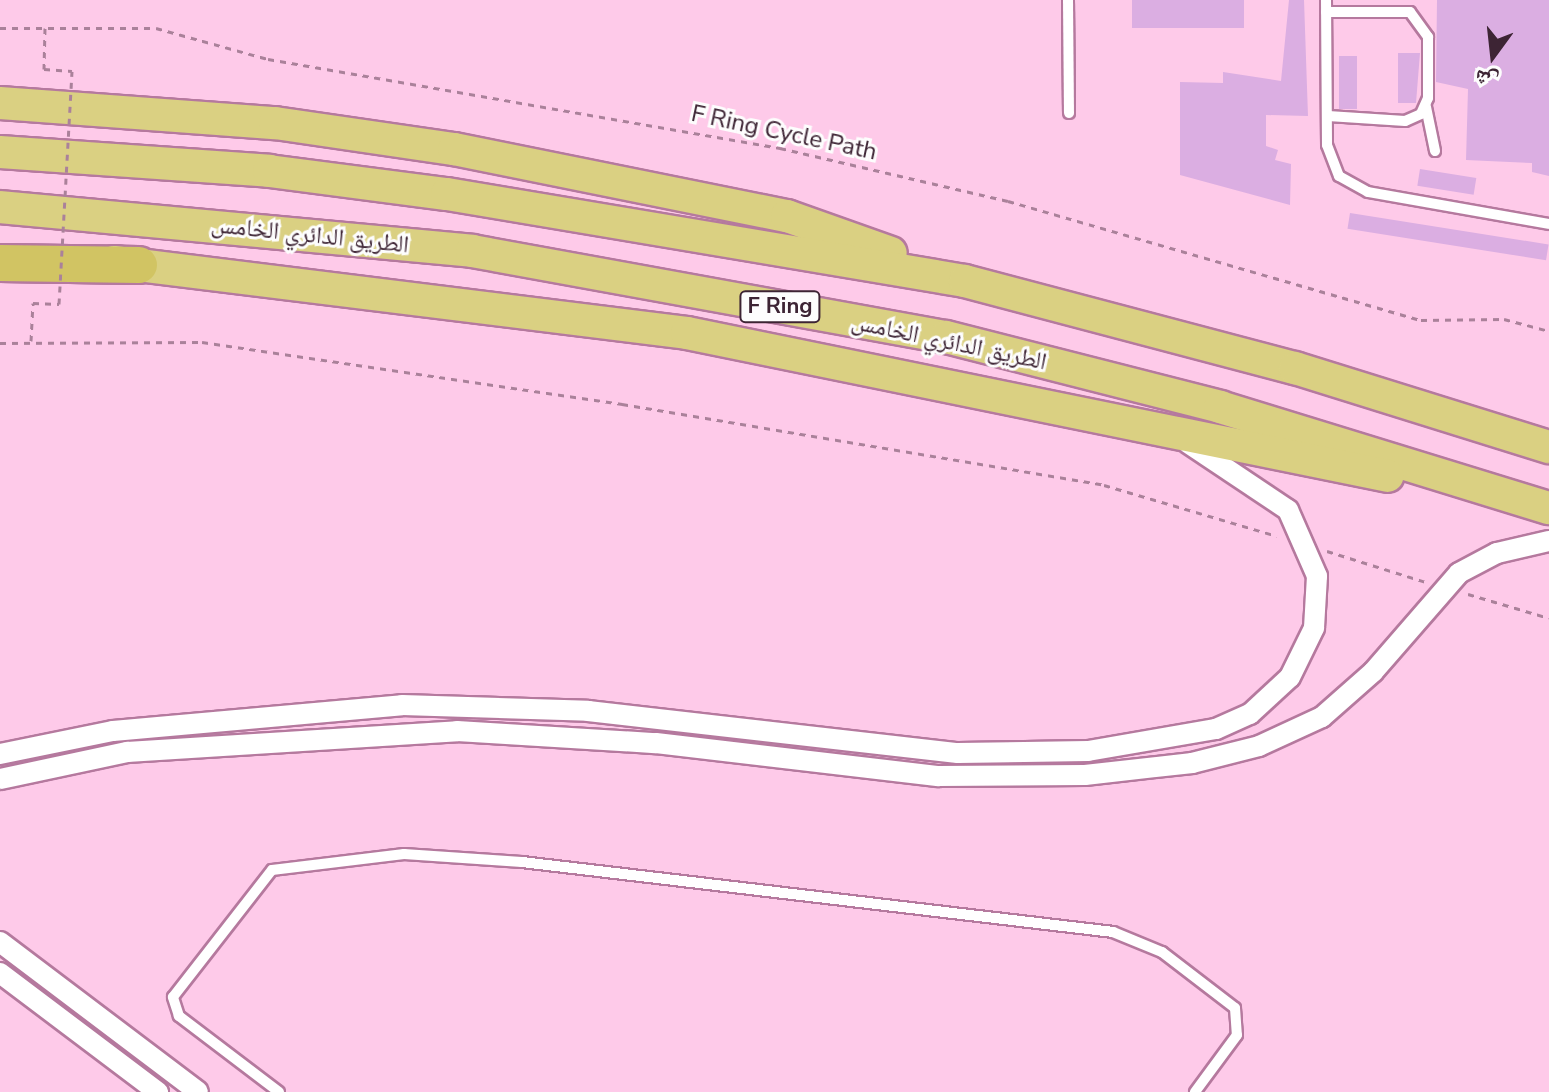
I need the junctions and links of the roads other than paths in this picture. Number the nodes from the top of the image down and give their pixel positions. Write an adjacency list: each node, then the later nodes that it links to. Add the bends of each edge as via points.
1 (1068, 0): 6 (lane)
2 (1326, 0): 3 (lane)
3 (1326, 12): 5 (lane, via 1417,16 1428,37); 7 (lane)
4 (0, 103): 15 (highway, via 275,123 454,149 787,216)
5 (1426, 107): 7 (lane, via 1405,121); 8 (lane)
6 (1069, 113)
7 (1328, 116): 11 (lane, via 1333,167 1357,189)
8 (1435, 151)
9 (0, 152): 15 (highway, F Ring, via 269,171 447,194)
10 (0, 207): 18 (highway, الطريق الدائري الخامس / F Ring, via 472,251 946,337 1220,407)
11 (1549, 224)
12 (0, 248): 14 (highway)
13 (0, 263): 14 (highway)
14 (139, 265): 16 (highway, via 687,333)
15 (965, 281): 17 (highway, F Ring, via 1295,368)
16 (1175, 435): 18 (highway); 20 (street, via 1273,495 1309,545 1317,610 1290,677 1233,722)
17 (1549, 447)
18 (1545, 507)
19 (1549, 541): 22 (street, via 1497,553 1442,586 1373,672 1322,717 1259,746)
20 (1152, 743): 21 (street, via 958,753 588,711 464,704 195,721); 22 (street)
21 (0, 754)
22 (1157, 768): 23 (street, via 939,776 656,743 457,731 127,752)
23 (0, 779)
24 (0, 942): 27 (street)
25 (0, 973): 26 (street)
26 (158, 1092)
27 (198, 1092)
28 (279, 1092): 29 (lane, via 179,1016 173,997 272,870 404,854 509,860 1113,932 1162,952 1235,1008 1237,1035)
29 (1195, 1092)

